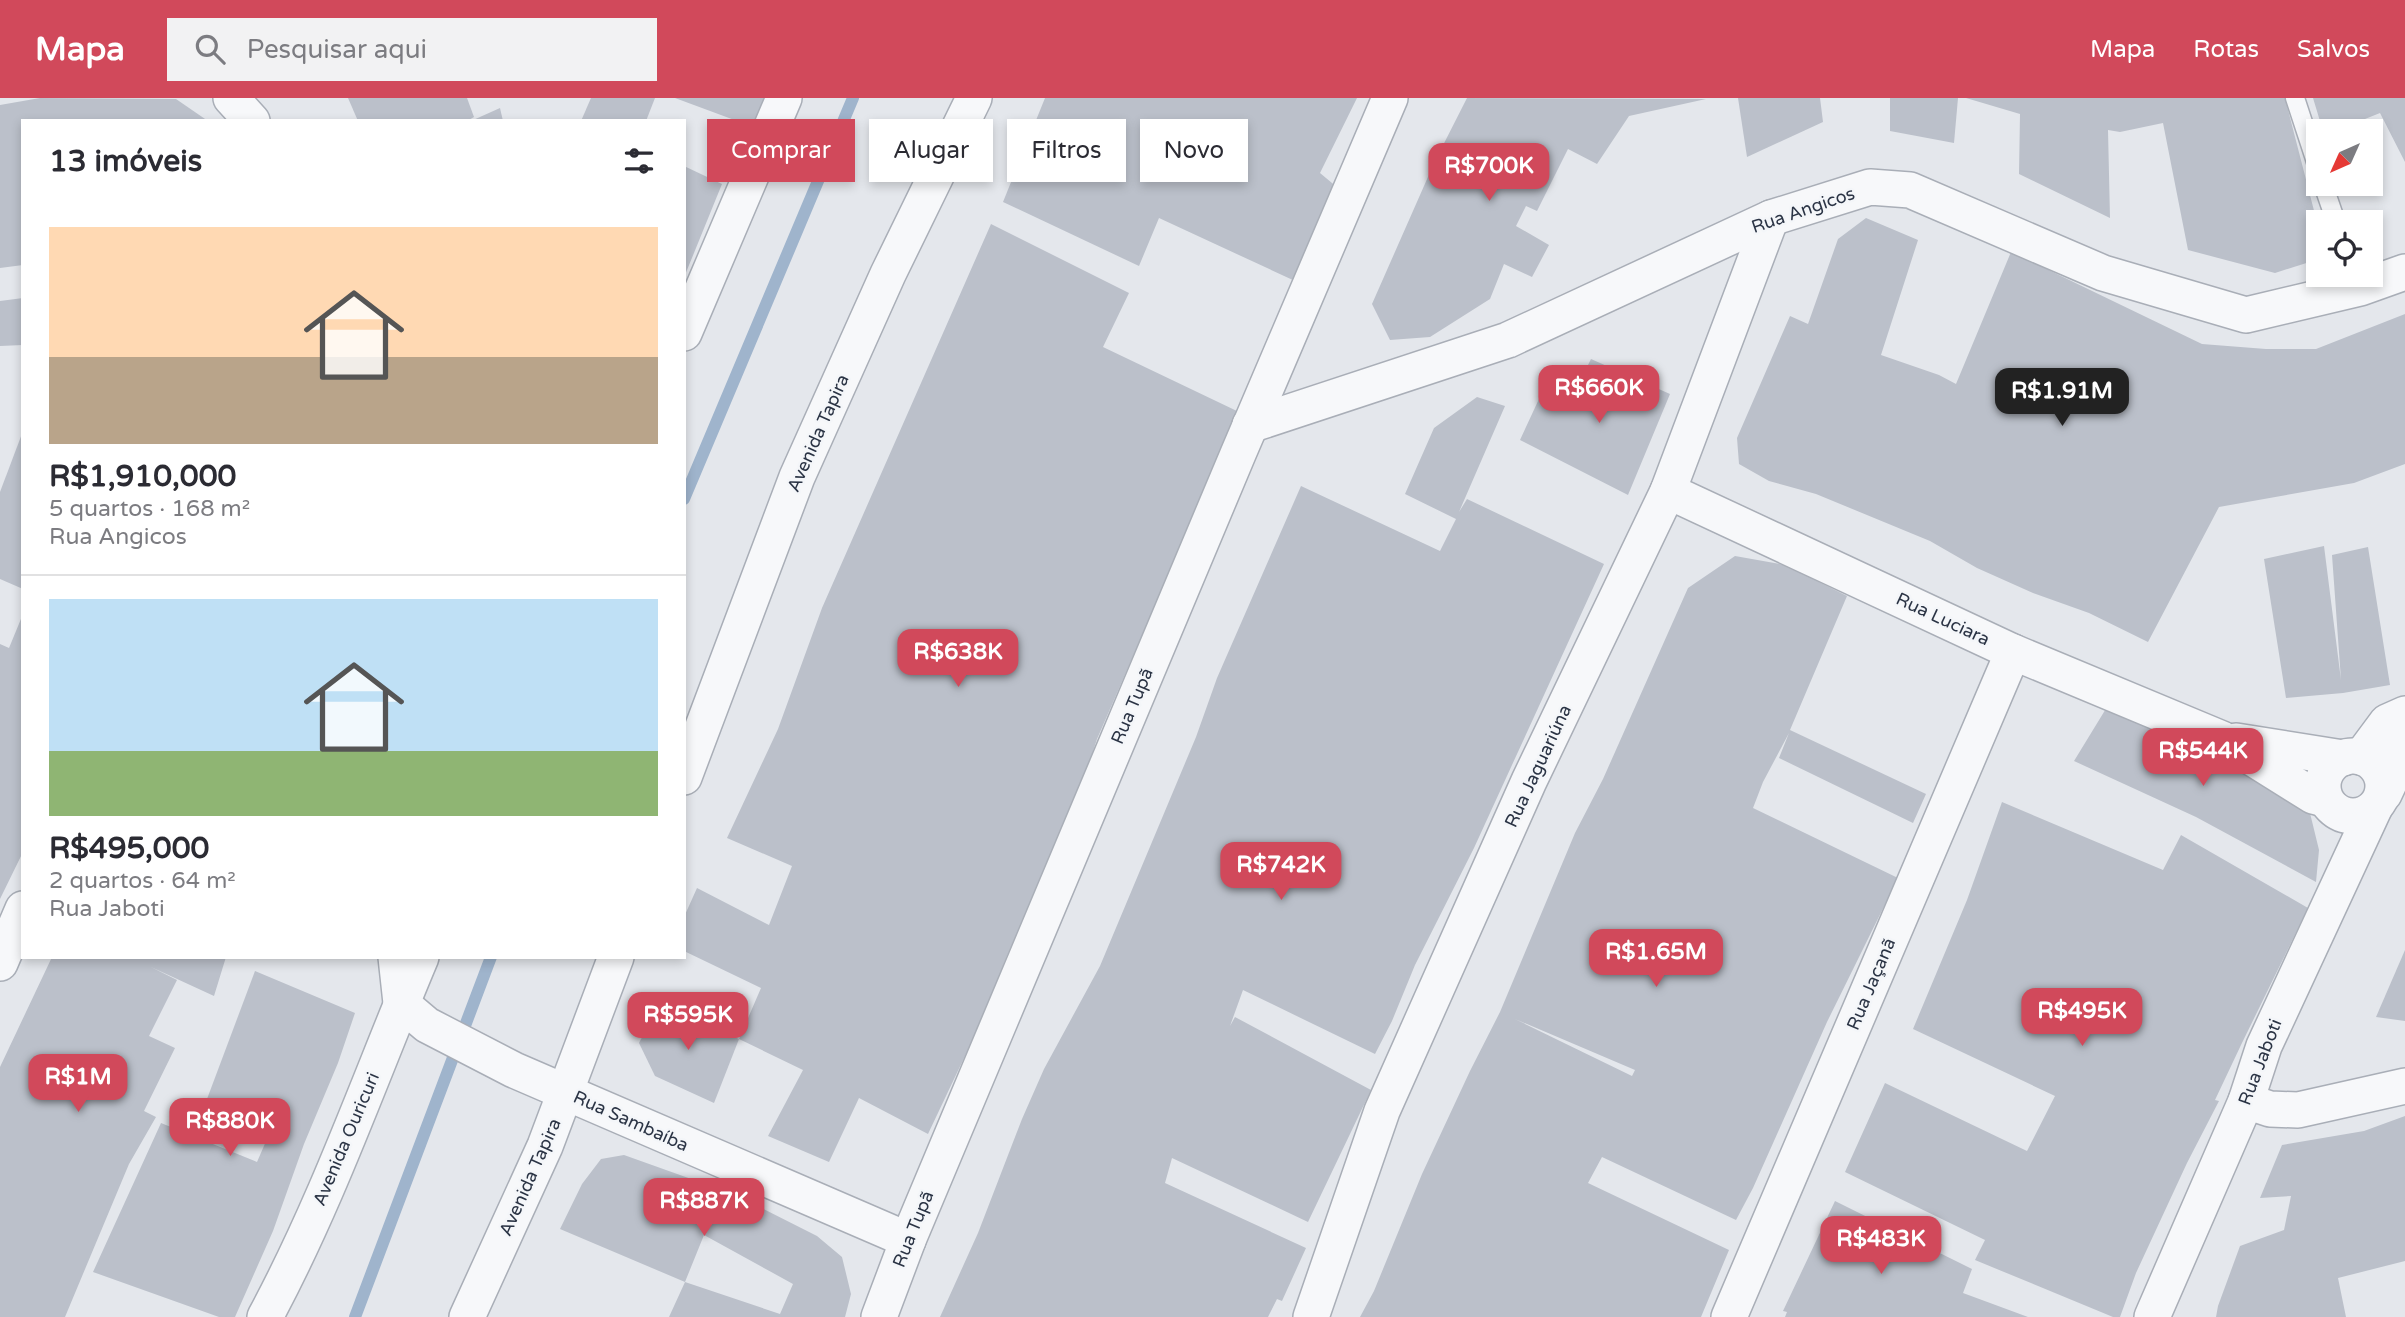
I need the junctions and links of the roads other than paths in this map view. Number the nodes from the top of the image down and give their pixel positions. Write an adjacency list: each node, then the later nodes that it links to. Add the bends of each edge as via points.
1 (231, 98): 6 (street)
2 (784, 98): 12 (street)
3 (974, 98): 20 (street, Avenida Tapira, via 797,477)
4 (1390, 98): 13 (street, Rua Tupã)
5 (2295, 98): 7 (lane)
6 (250, 119)
7 (2306, 131)
8 (1771, 218): 11 (street, Rua Angicos, via 1870,187 1910,190 2103,273 2246,315); 13 (street, Rua Angicos, via 1508,340); 14 (street, Rua Jaguariúna)
9 (2405, 272): 10 (street, Rua Angicos)
10 (2383, 277)
11 (2341, 287)
12 (686, 328)
13 (1250, 425): 33 (street, Rua Tupã)
14 (1668, 491): 15 (street, Rua Luciara); 37 (street, Rua Jaguariúna, via 1530,781 1382,1111)
15 (2013, 652): 17 (street, Rua Luciara); 38 (street, Rua Jaçanã)
16 (2405, 714): 19 (street, via 2387,722)
17 (2222, 739): 19 (street, Rua Luciara); 22 (street, Rua Luciara)
18 (2405, 749): 21 (street, Rua Jaboti)
19 (2352, 757): 21 (street, via 2377,767 2382,775); 22 (street, via 2334,762 2327,770 2323,789)
20 (686, 772)
21 (2379, 802): 22 (street, via 2366,814 2347,817); 23 (street, Rua Jaboti)
22 (2328, 803): 23 (street)
23 (2335, 889): 32 (street, Rua Jaboti, via 2264,1046)
24 (21, 914): 28 (street)
25 (396, 959): 29 (street)
26 (420, 959): 29 (street, Avenida Ouricuri)
27 (615, 959): 31 (street, Avenida Tapira)
28 (0, 964)
29 (401, 1003): 31 (street, Rua Sambaíba, via 427,1026); 34 (street, Avenida Ouricuri, via 368,1092 292,1267)
30 (2405, 1086): 32 (street, via 2298,1110 2270,1109)
31 (566, 1092): 33 (street, Rua Sambaíba); 35 (street, Avenida Tapira)
32 (2246, 1101): 39 (street, Rua Jaboti)
33 (908, 1240): 36 (street, Rua Tupã)
34 (265, 1317)
35 (467, 1317)
36 (879, 1317)
37 (1311, 1317)
38 (1729, 1317)
39 (2152, 1317)

